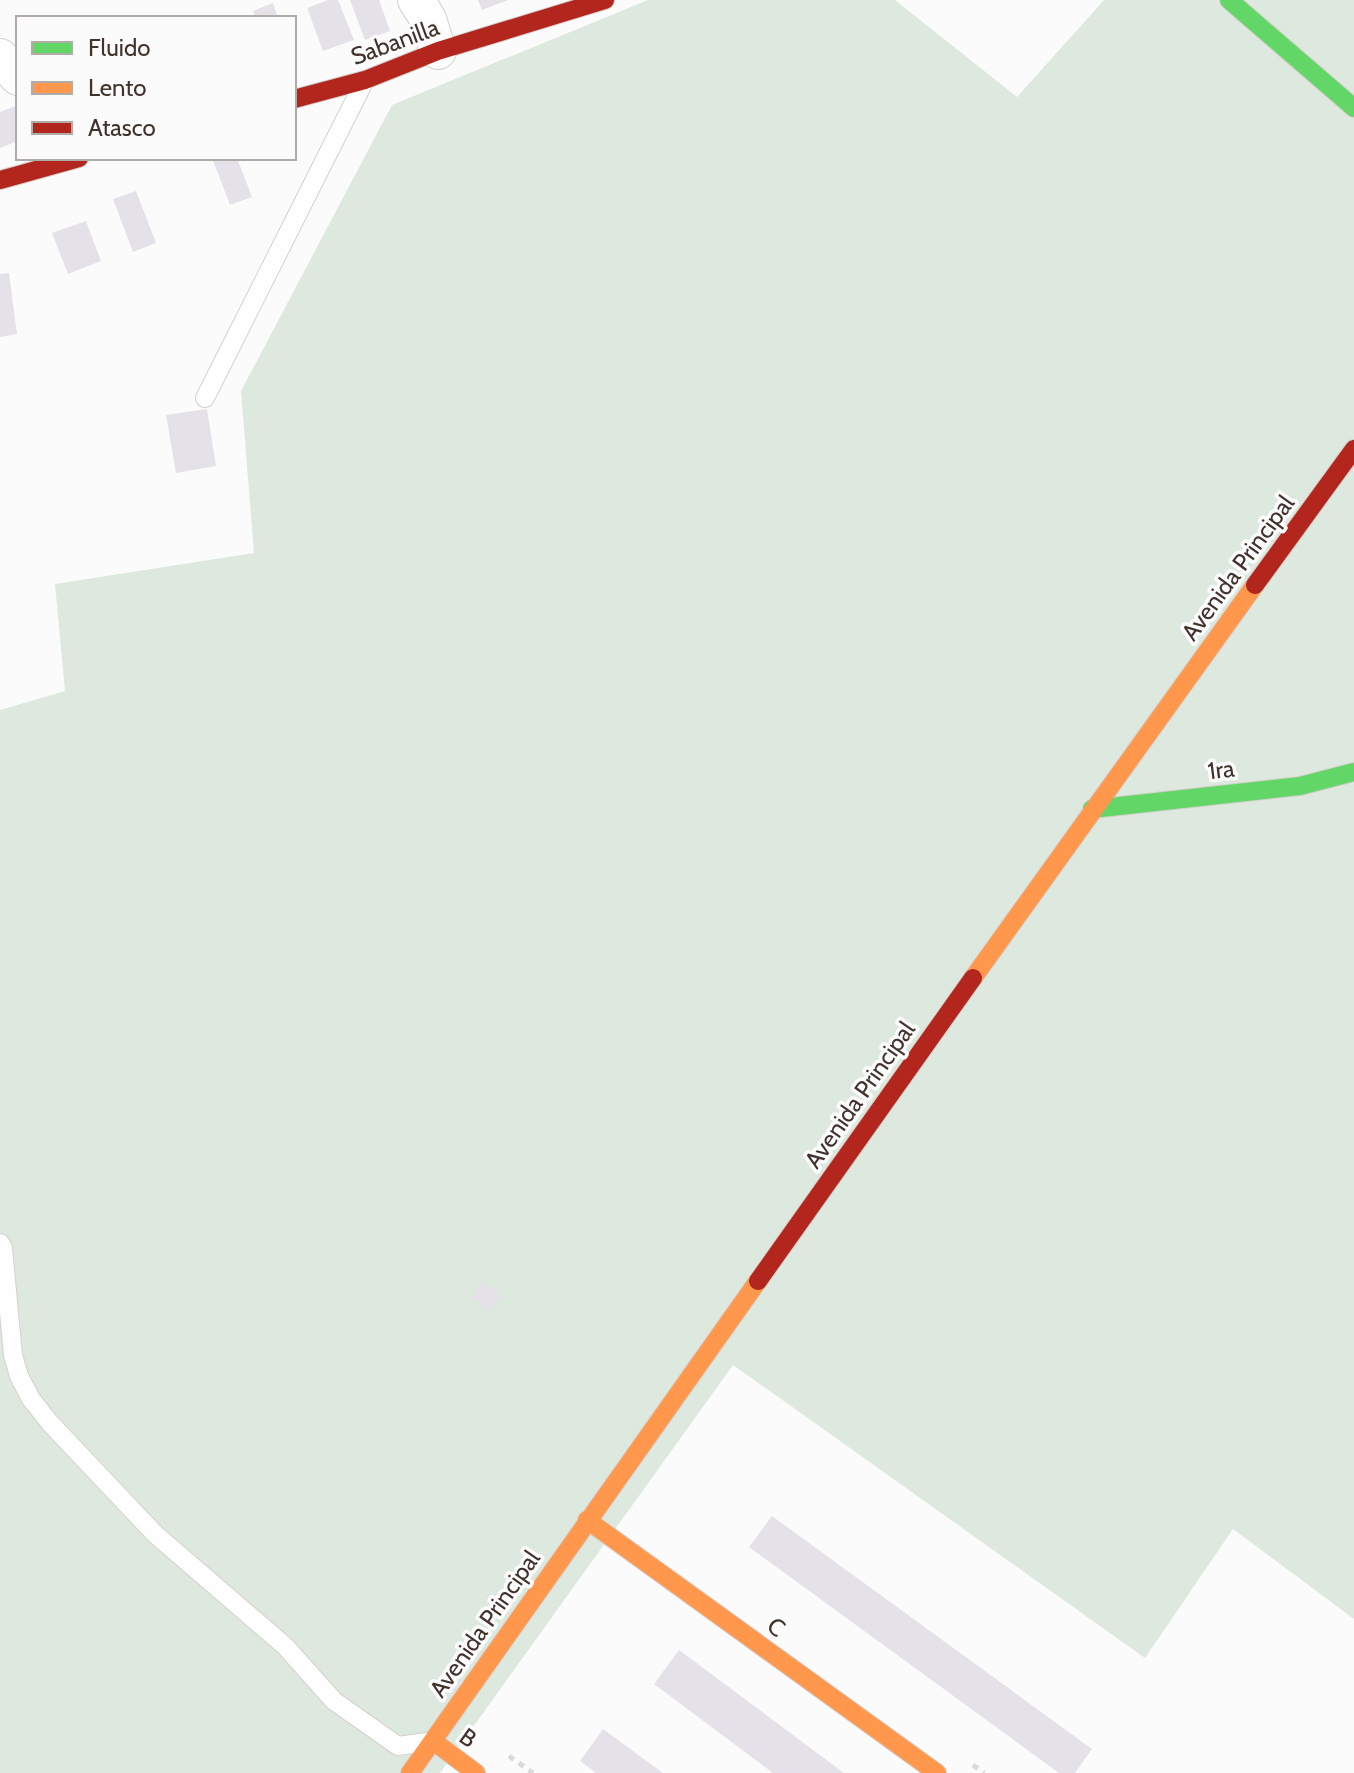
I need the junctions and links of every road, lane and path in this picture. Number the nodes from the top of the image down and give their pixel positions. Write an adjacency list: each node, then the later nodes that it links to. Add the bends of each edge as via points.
1 (416, 0): 4 (street)
2 (605, 0): 4 (main road, Sabanilla)
3 (1229, 0): 9 (main road)
4 (438, 51): 7 (main road, Sabanilla)
5 (0, 57): 6 (street)
6 (16, 75)
7 (365, 80): 8 (main road, Sabanilla); 12 (lane)
8 (296, 98)
9 (1354, 108)
10 (70, 160): 11 (main road)
11 (0, 180)
12 (205, 398)
13 (1354, 449): 15 (main road, Avenida Principal)
14 (1354, 772): 15 (main road, 1ra, via 1300,786)
15 (1092, 809): 17 (main road, Avenida Principal)
16 (0, 1243): 18 (lane, via 13,1355 31,1399 50,1423 155,1534 285,1646 334,1701 398,1746)
17 (587, 1520): 18 (main road, Avenida Principal); 21 (main road, C)
18 (433, 1741): 19 (main road, Avenida Principal); 20 (main road, B)
19 (410, 1773)
20 (476, 1773)
21 (937, 1773)

